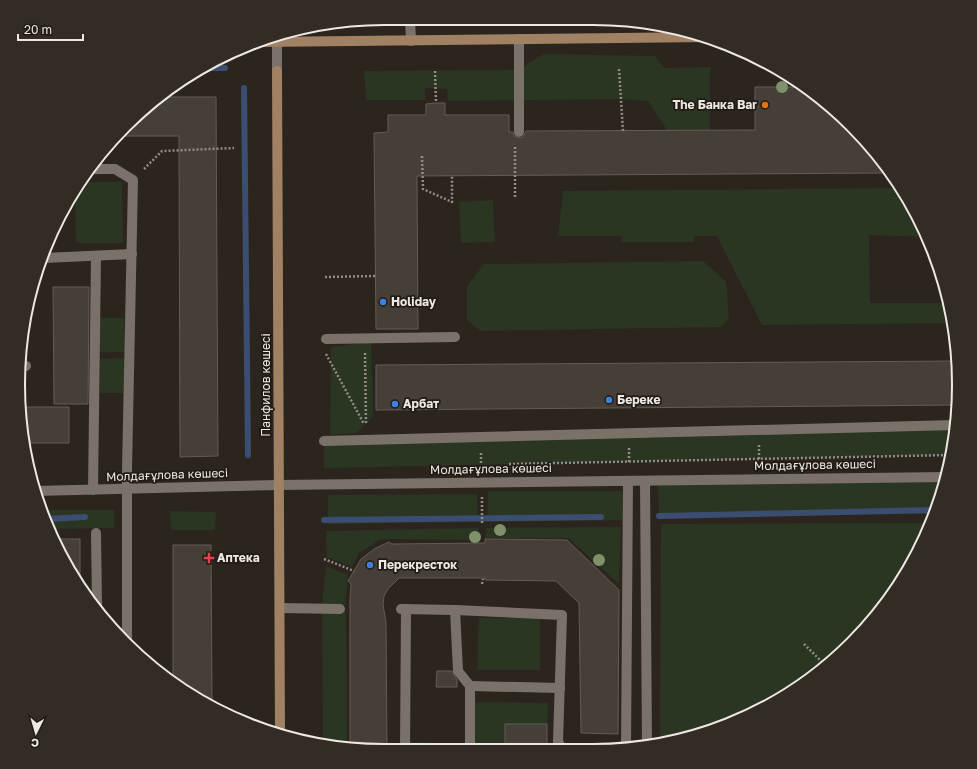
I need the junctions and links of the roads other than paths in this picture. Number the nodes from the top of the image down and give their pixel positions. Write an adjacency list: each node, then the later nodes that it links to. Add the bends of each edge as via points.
1 (410, 25): 6 (street)
2 (687, 37): 4 (street)
3 (284, 39): 6 (street)
4 (519, 39): 6 (street); 7 (street)
5 (277, 41): 19 (street, Панфилов көшесі)
6 (411, 41)
7 (519, 132)
8 (97, 169): 9 (street, via 115,169 133,180)
9 (132, 254): 10 (street); 20 (street)
10 (96, 256): 11 (street); 21 (street)
11 (48, 258)
12 (455, 337): 13 (street)
13 (326, 339)
14 (949, 426): 15 (street)
15 (324, 441)
16 (940, 477): 18 (street, Молдағұлова көшесі)
17 (628, 481): 18 (street, Молдағұлова көшесі); 19 (street, Молдағұлова көшесі); 33 (street)
18 (645, 481): 32 (street)
19 (279, 485): 20 (street, Молдағұлова көшесі); 25 (street, Панфилов көшесі)
20 (127, 489): 21 (street, Молдағұлова көшесі); 28 (street)
21 (93, 490): 22 (street, Молдағұлова көшесі)
22 (41, 491)
23 (96, 533): 24 (street)
24 (97, 600)
25 (280, 608): 26 (street); 31 (street, Панфилов көшесі)
26 (340, 609)
27 (455, 610): 29 (street, via 458,671); 30 (street, via 562,615); 34 (street, via 403,609)
28 (127, 636)
29 (470, 686): 30 (street); 35 (street)
30 (560, 688): 36 (street)
31 (280, 728)
32 (647, 740)
33 (626, 742)
34 (405, 744)
35 (470, 744)
36 (559, 744)

